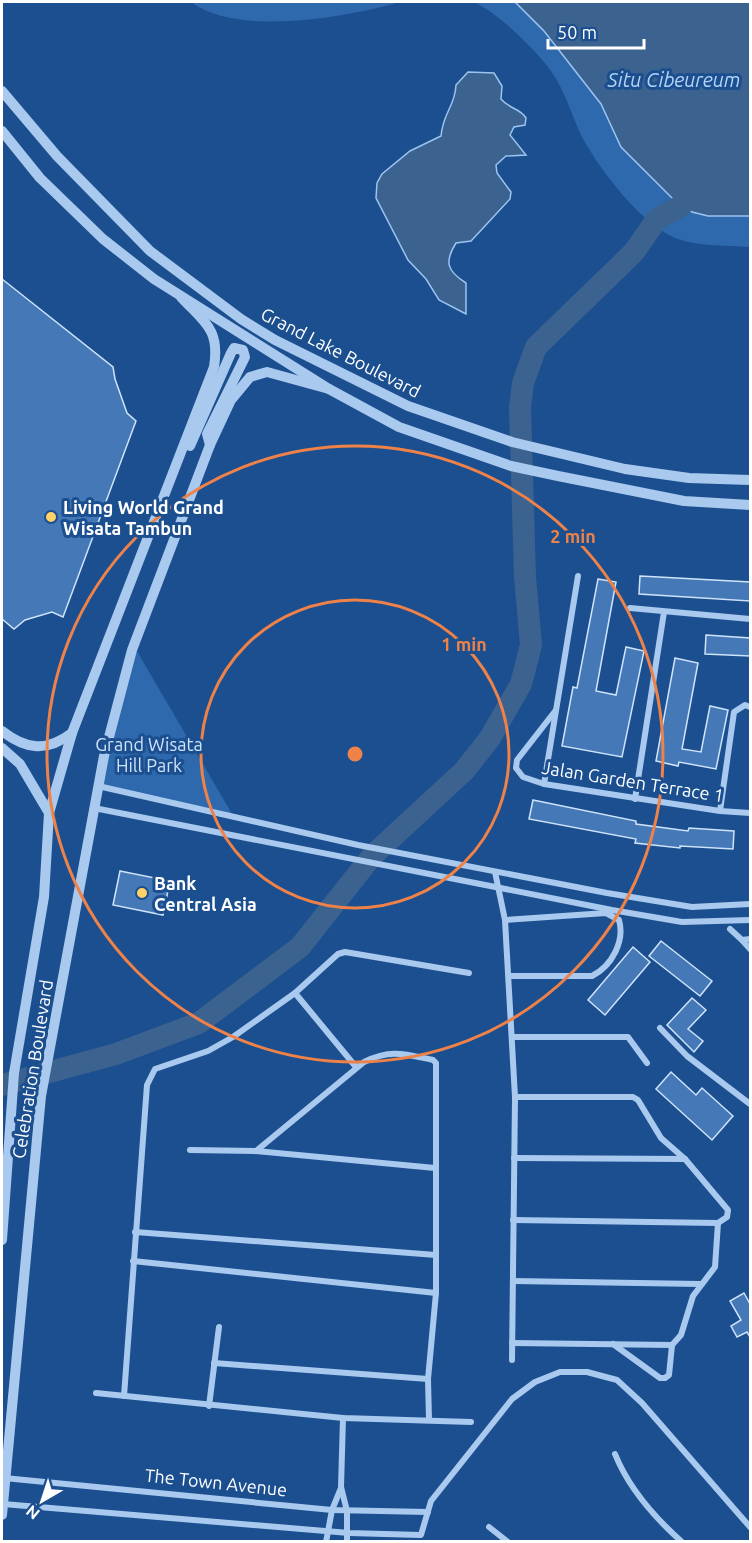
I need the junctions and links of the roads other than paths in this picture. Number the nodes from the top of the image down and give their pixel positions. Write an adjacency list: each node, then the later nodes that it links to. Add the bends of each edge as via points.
1 (2, 91): 6 (street, Grand Lake Boulevard, via 57,156 150,250 275,340 408,406 512,442 625,469 689,478)
2 (2, 131): 3 (street, Grand Lake Boulevard, via 40,178 103,238)
3 (181, 297): 4 (street, Grand Lake Boulevard); 7 (street, via 212,330 217,346 214,367)
4 (329, 389): 5 (street, via 267,372 250,377 231,400); 8 (street, Grand Lake Boulevard, via 399,427 511,466 684,501)
5 (210, 445): 7 (street, via 207,434 245,357 243,350 234,348 231,353 181,468); 19 (street, Celebration Boulevard, via 132,650)
6 (750, 480)
7 (162, 500): 16 (street)
8 (750, 505)
9 (578, 576): 14 (street)
10 (630, 608): 11 (street)
11 (664, 612): 12 (street); 20 (street)
12 (750, 618)
13 (750, 706): 22 (street, via 734,712)
14 (556, 710): 18 (street); 18 (street, Jalan Garden Terrace 1, via 522,752 516,768 523,777)
15 (2, 731): 16 (street, via 31,747 58,743)
16 (72, 733): 23 (street, Celebration Boulevard)
17 (2, 748): 23 (street, via 20,764)
18 (544, 784): 20 (street, Jalan Garden Terrace 1)
19 (98, 786): 21 (street, Celebration Boulevard); 25 (street)
20 (635, 799): 22 (street, Jalan Garden Terrace 1)
21 (94, 808): 26 (street); 71 (street, Celebration Boulevard, via 41,1096)
22 (720, 812): 24 (street, Jalan Garden Terrace 1)
23 (49, 813): 51 (street, Celebration Boulevard, via 44,897 14,1073)
24 (750, 813)
25 (495, 872): 26 (street); 27 (street, via 692,907)
26 (498, 888): 28 (street); 29 (street, via 682,922)
27 (750, 904)
28 (505, 920): 35 (street); 35 (street, via 606,913 619,920 622,931 621,942 600,972 592,976)
29 (750, 920)
30 (730, 929): 32 (street)
31 (750, 939): 32 (street)
32 (742, 940): 33 (street)
33 (750, 949)
34 (469, 973): 36 (street, via 345,952 331,958)
35 (509, 976): 38 (street)
36 (295, 993): 40 (street); 50 (street, via 208,1052 161,1066 151,1073)
37 (660, 1028): 42 (street, via 687,1056)
38 (512, 1037): 39 (street, via 628,1037); 41 (street)
39 (647, 1063)
40 (356, 1067): 44 (street); 47 (street, via 389,1053 436,1063)
41 (515, 1096): 45 (street); 46 (street, via 633,1097 661,1138)
42 (750, 1104)
43 (190, 1150): 44 (street)
44 (256, 1151): 47 (street)
45 (514, 1158): 46 (street); 48 (street)
46 (685, 1159): 49 (street, via 728,1210 727,1218)
47 (435, 1168): 52 (street)
48 (513, 1220): 49 (street); 54 (street)
49 (718, 1222): 55 (street, via 715,1267)
50 (135, 1232): 52 (street); 53 (street)
51 (2, 1240)
52 (436, 1255): 56 (street)
53 (133, 1261): 56 (street); 65 (street)
54 (513, 1281): 55 (street); 58 (street)
55 (700, 1284): 60 (street, via 681,1335)
56 (436, 1293): 63 (street)
57 (219, 1327): 62 (street)
58 (512, 1343): 59 (street); 61 (street)
59 (613, 1344): 60 (street); 60 (street, via 660,1378 669,1375)
60 (672, 1345)
61 (512, 1360)
62 (214, 1363): 63 (street); 66 (street)
63 (428, 1378): 68 (street)
64 (96, 1393): 65 (street)
65 (124, 1396): 66 (street)
66 (209, 1406): 67 (street)
67 (342, 1418): 68 (street); 72 (street)
68 (429, 1420): 69 (street)
69 (471, 1422)
70 (615, 1454): 85 (street, via 637,1493)
71 (3, 1478): 73 (street, Celebration Boulevard); 74 (street, The Town Avenue)
72 (341, 1487): 74 (street); 75 (street)
73 (2, 1503): 77 (street, Celebration Boulevard); 80 (street, The Town Avenue)
74 (332, 1510): 75 (street, The Town Avenue); 80 (street)
75 (347, 1511): 76 (street, The Town Avenue); 81 (street)
76 (428, 1512): 79 (street, via 431,1501 512,1399 535,1382 560,1372 587,1372 617,1380 642,1403); 81 (street, The Town Avenue, via 422,1535)
77 (2, 1515)
78 (489, 1527): 84 (street)
79 (750, 1527)
80 (328, 1530): 81 (street, The Town Avenue); 82 (street)
81 (349, 1533): 83 (street)
82 (326, 1542)
83 (347, 1542)
84 (508, 1542)
85 (682, 1542)

